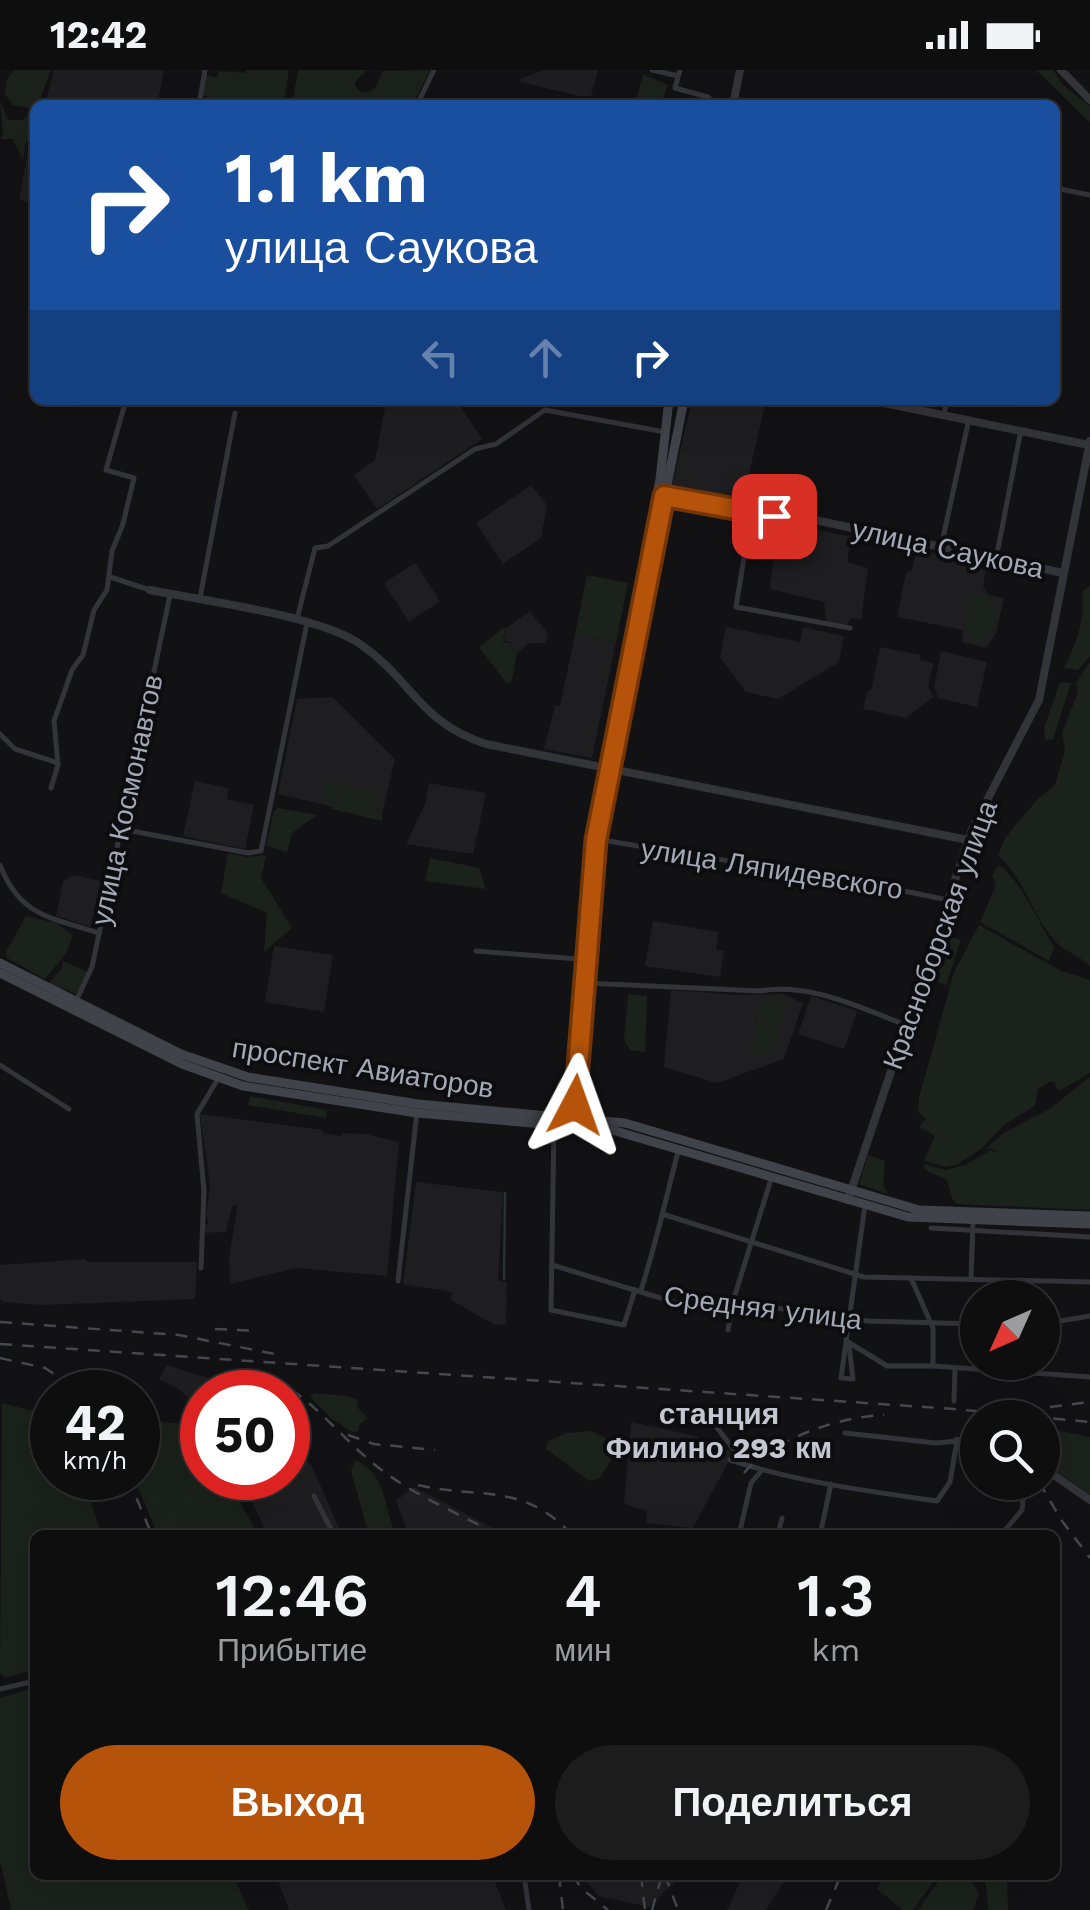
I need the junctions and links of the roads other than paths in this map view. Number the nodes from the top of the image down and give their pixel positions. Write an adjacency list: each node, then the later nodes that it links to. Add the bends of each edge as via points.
1 (204, 70): 7 (street)
2 (434, 70): 8 (street)
3 (652, 70): 6 (street)
4 (1061, 70): 11 (street)
5 (737, 71): 10 (street)
6 (679, 73): 9 (street, via 676,89)
7 (201, 100)
8 (419, 100)
9 (711, 100)
10 (734, 100)
11 (1090, 100)
12 (1060, 189): 13 (street)
13 (1090, 195)
14 (125, 405): 32 (street, via 106,470 134,478)
15 (548, 405): 24 (street); 36 (street, via 496,444 474,449 328,546 315,548)
16 (669, 405): 24 (main road)
17 (683, 405): 26 (main road)
18 (896, 405): 21 (street)
19 (945, 405): 21 (street)
20 (235, 412): 35 (street)
21 (944, 414): 22 (street)
22 (969, 419): 23 (street); 29 (street)
23 (1022, 430): 25 (street); 30 (street)
24 (665, 432): 26 (main road)
25 (1090, 443): 31 (street, Красноборская улица)
26 (667, 461): 27 (main road)
27 (660, 495): 28 (street, улица Саукова); 40 (main road)
28 (766, 515): 29 (street, улица Саукова); 37 (street, via 759,538 746,544 736,607)
29 (941, 547): 30 (street, улица Саукова)
30 (996, 559): 31 (street, улица Саукова)
31 (1064, 573): 44 (street, Красноборская улица, via 1039,700)
32 (108, 576): 33 (street); 39 (street, via 54,720)
33 (150, 590): 34 (street)
34 (170, 595): 35 (street); 42 (street, улица Космонавтов)
35 (200, 601): 36 (street)
36 (302, 622): 40 (street, via 358,642 431,716 458,734); 42 (street, via 261,852)
37 (850, 628)
38 (0, 734): 39 (street, via 15,749)
39 (58, 763): 41 (street)
40 (606, 769): 43 (main road); 44 (street); 49 (main road, via 588,849)
41 (50, 788)
42 (121, 830): 47 (street, улица Космонавтов)
43 (596, 840): 46 (street, улица Ляпидевского); 52 (main road)
44 (968, 840): 46 (street, Красноборская улица)
45 (0, 865): 47 (street, via 30,910)
46 (948, 900): 54 (street, Красноборская улица)
47 (100, 933): 53 (street, улица Космонавтов)
48 (476, 951): 49 (street)
49 (578, 959): 59 (main road)
50 (0, 963): 53 (main road, проспект Авиаторов)
51 (0, 973): 56 (main road, проспект Авиаторов, via 168,1058)
52 (584, 984): 54 (street, via 775,988 816,994); 59 (main road)
53 (76, 1002): 56 (main road, проспект Авиаторов)
54 (906, 1025): 63 (street, Красноборская улица)
55 (0, 1065): 57 (street)
56 (220, 1075): 58 (main road, проспект Авиаторов, via 257,1089); 74 (street, via 198,1114)
57 (69, 1109)
58 (417, 1109): 59 (main road, проспект Авиаторов); 60 (main road, проспект Авиаторов); 81 (street)
59 (570, 1122): 60 (main road, проспект Авиаторов); 61 (main road, проспект Авиаторов); 63 (main road, проспект Авиаторов, via 627,1124)
60 (554, 1125): 73 (street)
61 (679, 1149): 62 (main road, проспект Авиаторов); 66 (street)
62 (772, 1176): 63 (main road, проспект Авиаторов); 72 (street)
63 (849, 1196): 64 (main road, проспект Авиаторов); 65 (main road, проспект Авиаторов)
64 (865, 1205): 65 (main road, проспект Авиаторов); 75 (street)
65 (888, 1208): 67 (main road, проспект Авиаторов); 69 (main road, проспект Авиаторов, via 908,1218)
66 (662, 1214): 72 (street); 82 (street)
67 (1090, 1216)
68 (1090, 1224): 69 (main road, проспект Авиаторов)
69 (973, 1226): 70 (street, проспект Авиаторов); 71 (street, проспект Авиаторов); 77 (street)
70 (930, 1228)
71 (1090, 1237)
72 (751, 1242): 75 (street); 83 (street)
73 (552, 1265): 82 (street, Средняя улица); 82 (street, via 551,1310 624,1325)
74 (201, 1268)
75 (855, 1275): 76 (street); 85 (street)
76 (911, 1278): 77 (street); 87 (street)
77 (971, 1278): 78 (street)
78 (1024, 1280)
79 (1060, 1280): 80 (street)
80 (1090, 1280)
81 (398, 1282)
82 (638, 1290): 83 (street, Средняя улица, via 677,1303)
83 (732, 1305): 85 (street, Средняя улица); 89 (street)
84 (1090, 1316): 86 (street)
85 (849, 1319): 87 (street, Средняя улица); 90 (street)
86 (1060, 1321)
87 (931, 1323): 88 (street, Средняя улица); 91 (street)
88 (960, 1324)
89 (728, 1330)
90 (848, 1342): 90 (street, via 841,1378 854,1379 852,1359); 91 (street, via 887,1366)
91 (934, 1366): 92 (street)
92 (955, 1370): 93 (street); 96 (street)
93 (960, 1370)
94 (1060, 1375): 95 (street)
95 (1090, 1377)
96 (954, 1401)
97 (705, 1413): 102 (street)
98 (845, 1433): 99 (street)
99 (956, 1442): 100 (street); 105 (street, via 950,1482 937,1501)
100 (960, 1443)
101 (730, 1460): 102 (street)
102 (743, 1464): 103 (street)
103 (762, 1470): 105 (street); 111 (street, via 751,1483)
104 (1060, 1479): 108 (street)
105 (832, 1484): 113 (street)
106 (314, 1496): 110 (street)
107 (1023, 1500): 114 (street)
108 (1090, 1500)
109 (782, 1518): 112 (street)
110 (331, 1530)
111 (740, 1530)
112 (779, 1530)
113 (821, 1530)
114 (1005, 1530)
115 (30, 1681): 116 (street)
116 (0, 1690)
117 (525, 1880): 118 (street)
118 (529, 1910)

